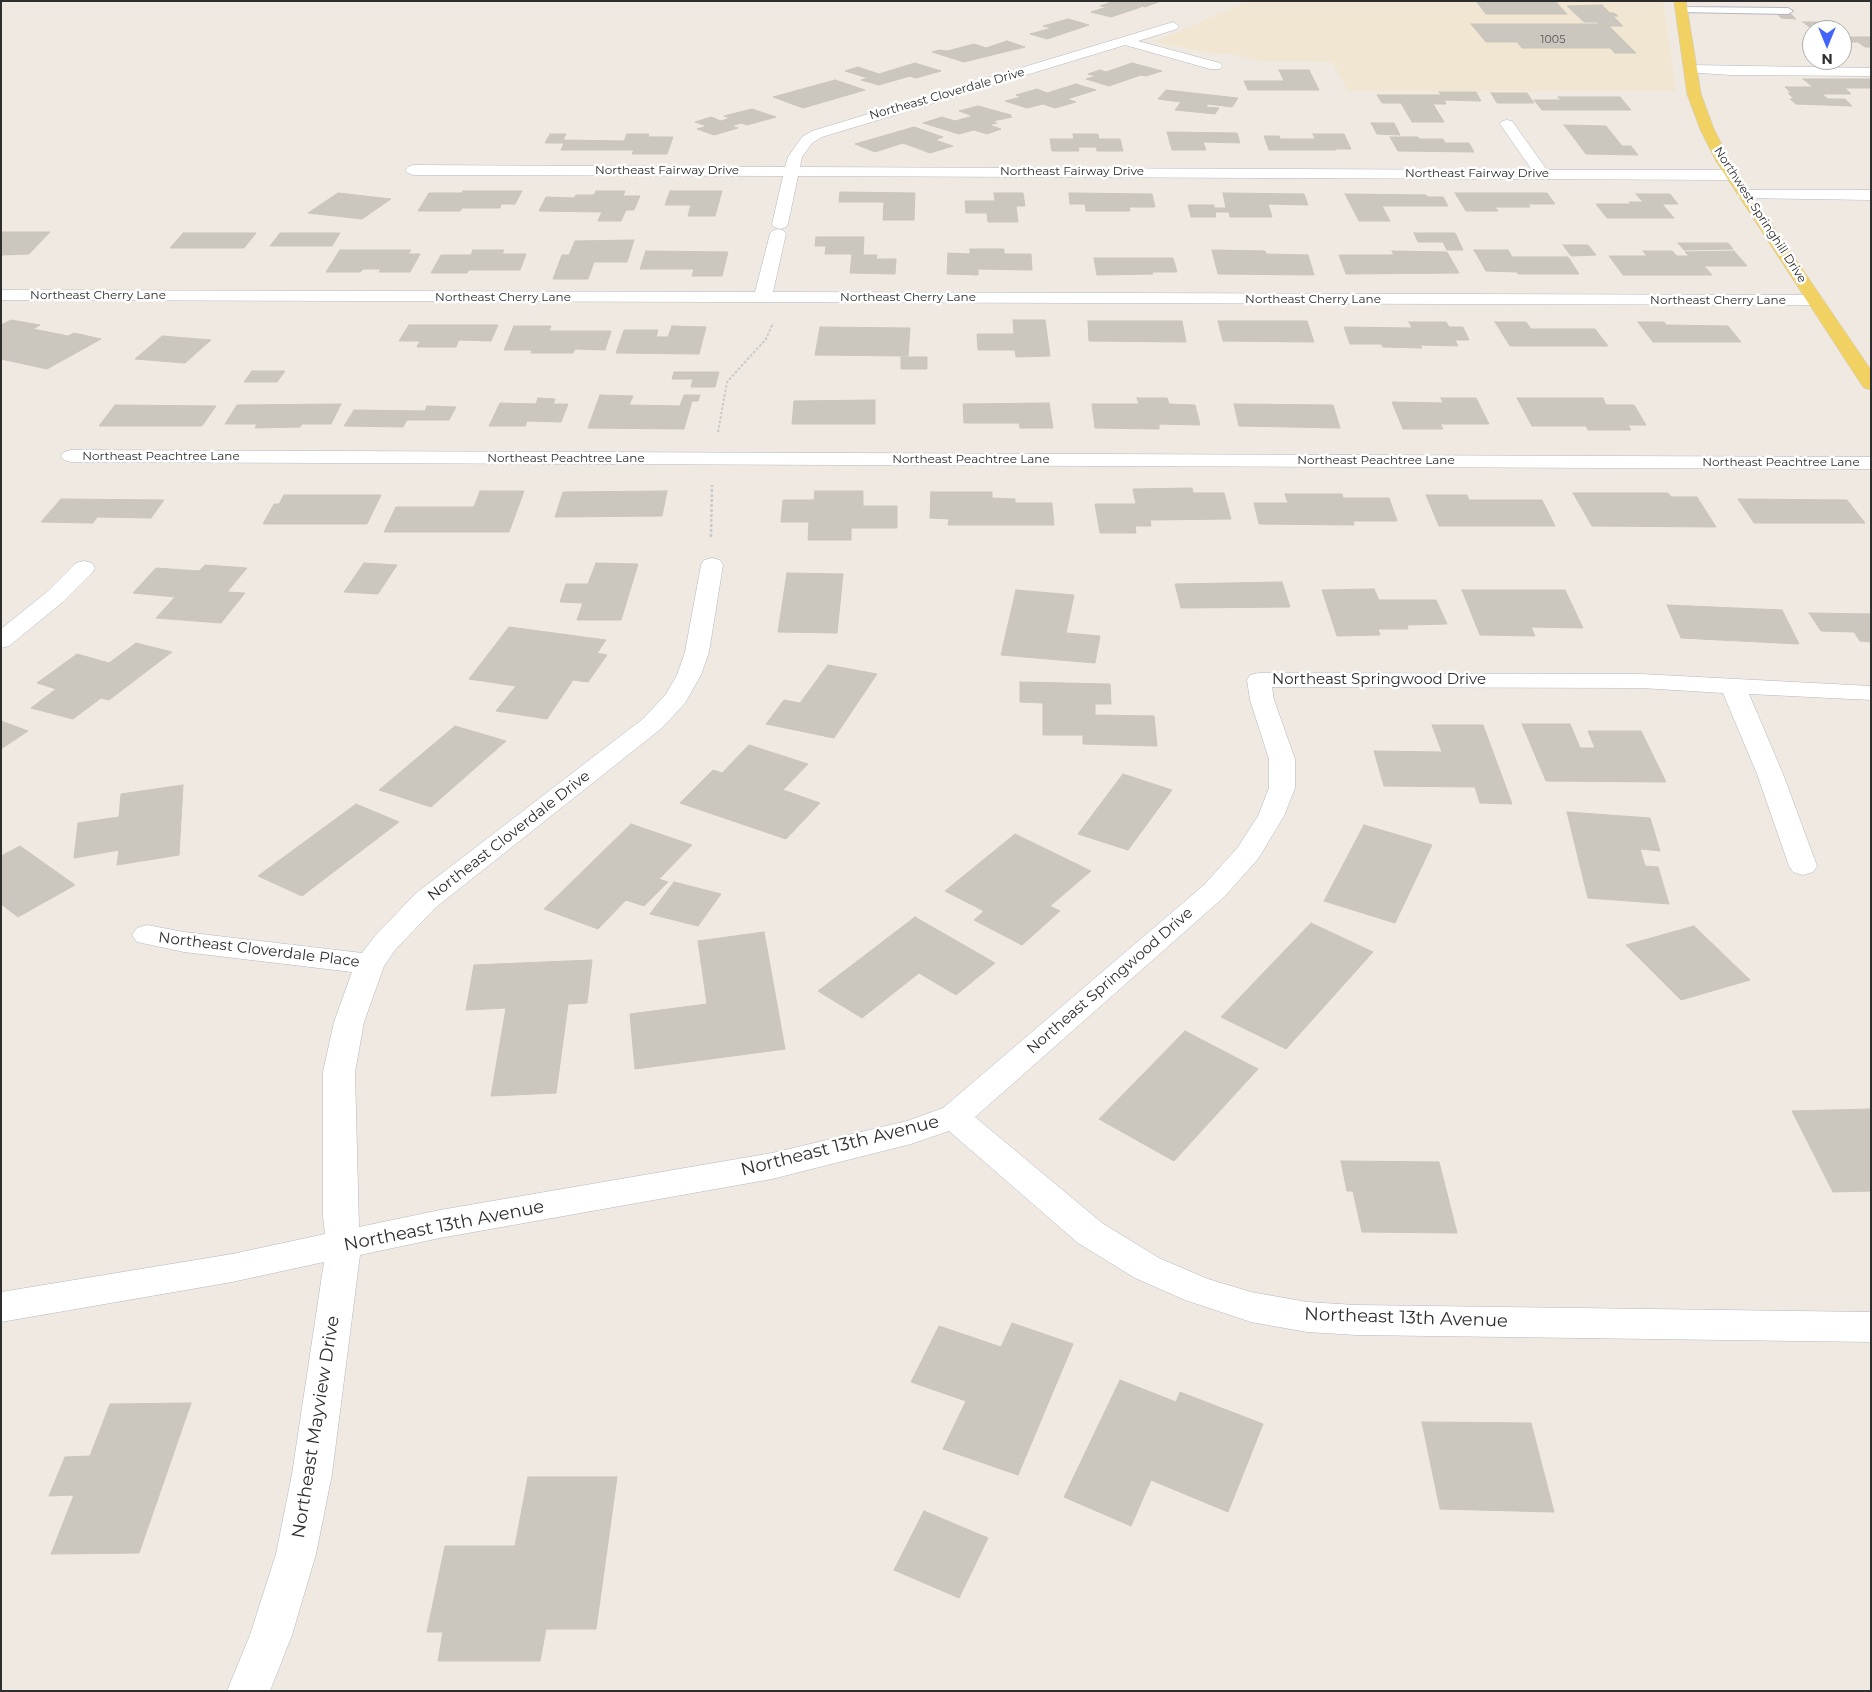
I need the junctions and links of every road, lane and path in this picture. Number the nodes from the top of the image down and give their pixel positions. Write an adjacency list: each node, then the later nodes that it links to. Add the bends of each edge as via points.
1 (1681, 6): 2 (lane); 6 (main road, Northwest Springhill Drive)
2 (1788, 11)
3 (1174, 26): 4 (street, Northeast Cloverdale Drive)
4 (1126, 41): 5 (street); 10 (street, Northeast Cloverdale Drive, via 829,129 800,147)
5 (1215, 66)
6 (1690, 69): 7 (street); 12 (main road, Northwest Springhill Drive, via 1694,94 1707,129)
7 (1871, 72)
8 (1507, 124): 11 (street)
9 (413, 170): 10 (street, Northeast Fairway Drive)
10 (791, 170): 11 (street, Northeast Fairway Drive); 16 (street, Northeast Cloverdale Drive)
11 (1542, 173): 12 (street, Northeast Fairway Drive)
12 (1731, 175): 13 (main road, Northwest Springhill Drive)
13 (1744, 195): 14 (street); 17 (main road, Northwest Springhill Drive)
14 (1871, 195)
15 (1, 295): 16 (street, Northeast Cherry Lane)
16 (770, 297): 17 (street, Northeast Cherry Lane); 20 (path, via 773,322 766,339 727,382)
17 (1815, 300): 18 (main road, Northwest Springhill Drive)
18 (1871, 384)
19 (71, 456): 20 (street, Northeast Peachtree Lane)
20 (714, 459): 21 (street, Northeast Peachtree Lane); 22 (path, via 710,518)
21 (1871, 463)
22 (712, 565): 29 (street, Northeast Cloverdale Drive, via 697,652 676,698 653,723 450,880 385,942)
23 (84, 568): 24 (street, via 56,596)
24 (1, 641)
25 (1733, 686): 26 (street, Northeast Springwood Drive); 27 (street, via 1770,774); 30 (street, Northeast Springwood Drive, via 1641,681 1259,680 1262,700 1282,759 1282,788 1271,816 1248,853 1214,891)
26 (1871, 692)
27 (1803, 866)
28 (147, 935): 29 (street, Northeast Cloverdale Place)
29 (370, 964): 31 (street, Northeast Cloverdale Drive, via 349,1022 339,1072 340,1216)
30 (954, 1117): 31 (street, Northeast 13th Avenue, via 911,1132 772,1166 440,1224); 33 (street, Northeast 13th Avenue, via 1090,1233 1147,1268 1198,1290 1251,1307 1356,1320)
31 (344, 1245): 32 (street, Northeast 13th Avenue, via 232,1268); 34 (street, Northeast Mayview Drive, via 312,1474 296,1554 271,1635)
32 (1, 1307)
33 (1871, 1327)
34 (248, 1691)

